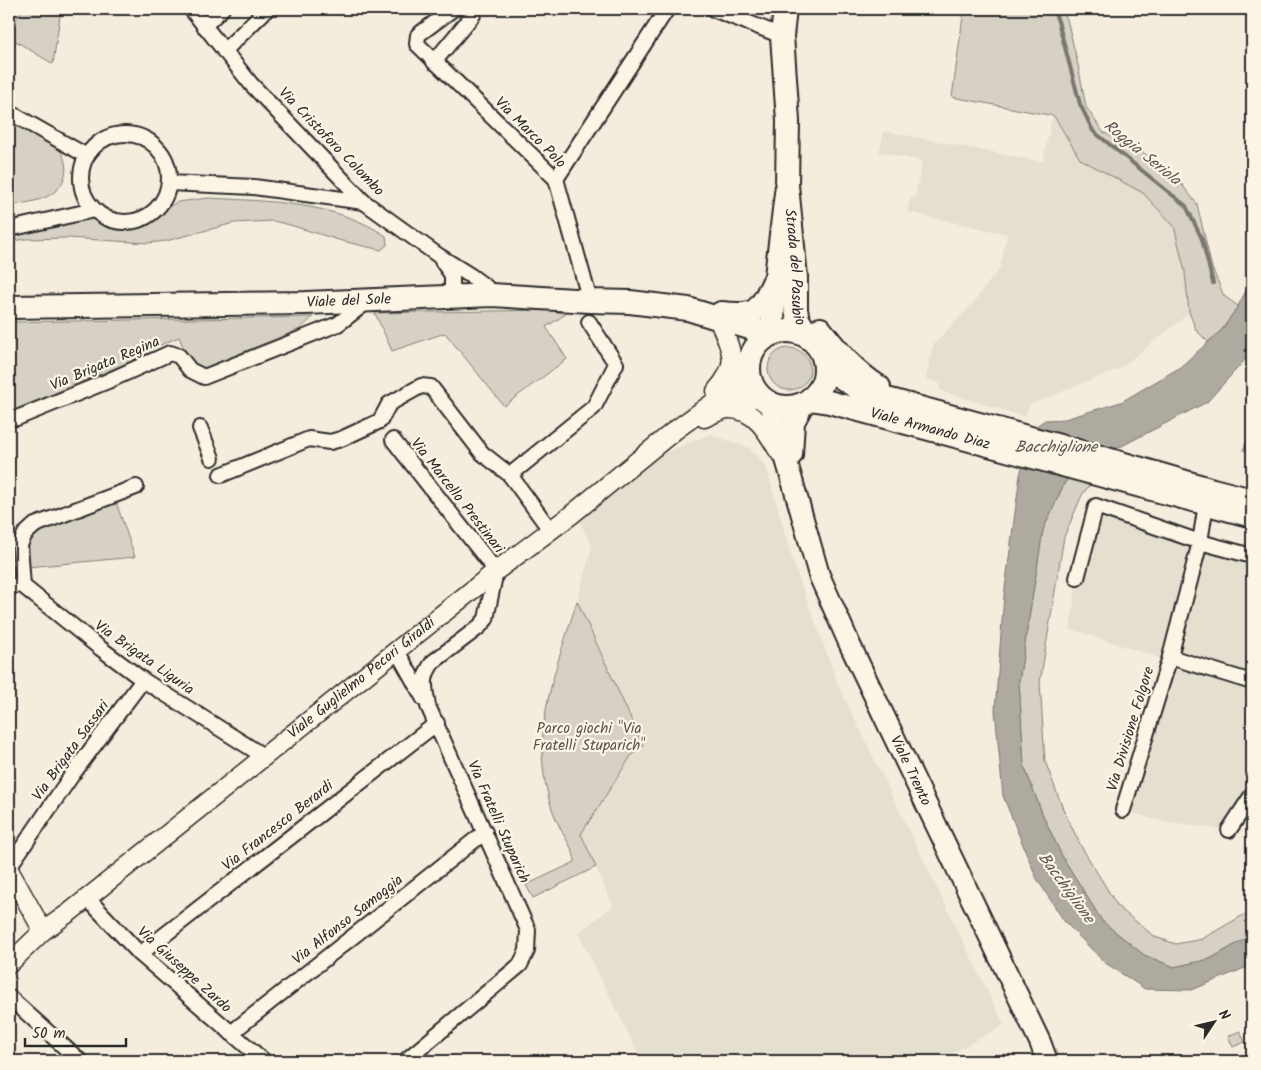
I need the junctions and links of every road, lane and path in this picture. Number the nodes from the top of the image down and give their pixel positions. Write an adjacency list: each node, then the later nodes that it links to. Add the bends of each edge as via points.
1 (191, 9): 10 (street, Via Cristoforo Colombo)
2 (222, 9): 10 (street)
3 (267, 9): 12 (street)
4 (452, 9): 13 (street, Via Marco Polo, via 418,34 417,44)
5 (463, 9): 13 (street, via 473,15)
6 (667, 9): 17 (street)
7 (713, 9): 11 (street)
8 (785, 9): 11 (main road, Strada del Pasubio)
9 (800, 9): 15 (main road, Strada del Pasubio)
10 (204, 26): 12 (street, Via Cristoforo Colombo)
11 (782, 36): 15 (main road, Strada del Pasubio)
12 (224, 50): 19 (street, Via Cristoforo Colombo)
13 (434, 62): 17 (street, Via Marco Polo)
14 (9, 112): 16 (street)
15 (788, 120): 23 (main road, Strada del Pasubio)
16 (87, 156): 18 (street, via 106,138 132,134 156,146 169,170); 20 (street, via 81,184 85,198)
17 (556, 179): 29 (street, Via Marco Polo)
18 (169, 183): 19 (street, via 254,187); 20 (street, via 158,209 133,222 106,218)
19 (364, 202): 22 (street, Via Cristoforo Colombo)
20 (94, 210): 21 (street)
21 (9, 229)
22 (439, 256): 24 (street, Via Cristoforo Colombo, via 472,276); 25 (street, via 452,275)
23 (786, 276): 28 (main road, via 751,313); 31 (main road, Strada del Pasubio); 32 (main road, Strada del Pasubio, via 798,319); 37 (main road, via 833,347 852,366 897,398)
24 (492, 295): 25 (main road, Viale del Sole); 29 (main road, Viale del Sole)
25 (452, 298): 26 (main road, Viale del Sole)
26 (369, 301): 27 (main road, Viale del Sole); 38 (street, Via Brigata Regina, via 338,324 204,377 190,370 179,356 170,353 17,418)
27 (9, 307)
28 (688, 309): 29 (main road, Viale del Sole, via 630,302); 30 (main road, Viale del Sole); 31 (main road, Viale del Sole)
29 (589, 312): 46 (street, Via Marco Polo, via 616,364 594,407)
30 (722, 326): 33 (main road, Viale del Sole); 40 (street, via 732,354 729,372 714,393)
31 (772, 334): 32 (main road, Strada del Pasubio, via 794,331 806,335); 33 (main road, via 756,346)
32 (820, 351): 36 (main road, via 824,378 817,393); 37 (main road, Viale Armando Diaz, via 836,374 866,393)
33 (750, 361): 34 (street, Viale Guglielmo Pecori Giraldi, via 744,375); 35 (main road, via 752,384)
34 (718, 400): 35 (street); 40 (street, Viale Guglielmo Pecori Giraldi)
35 (766, 401): 36 (main road, via 781,407 793,407); 47 (main road, Viale Trento)
36 (807, 401): 42 (main road, Viale Armando Diaz, via 829,402); 47 (main road, Viale Trento, via 794,422)
37 (922, 409): 42 (main road, Viale Armando Diaz)
38 (9, 417)
39 (200, 428): 43 (street)
40 (674, 431): 47 (street, via 724,410 748,414 767,431); 52 (street, Viale Guglielmo Pecori Giraldi)
41 (393, 440): 55 (street, Via Marcello Prestinari)
42 (1025, 446): 44 (main road, Viale Armando Diaz)
43 (212, 458)
44 (1099, 465): 49 (main road, Viale Armando Diaz); 50 (main road, Viale Armando Diaz)
45 (221, 475): 46 (street, via 309,439 330,442 341,439 380,421 389,404 421,386 432,387 482,453)
46 (510, 475): 52 (street)
47 (792, 475): 80 (main road, Viale Trento, via 819,575)
48 (136, 487): 58 (street, via 35,525 24,534 20,545)
49 (1252, 500)
50 (1206, 504): 51 (main road, Viale Armando Diaz); 53 (street, Via Divisione Folgore)
51 (1252, 516)
52 (550, 531): 55 (street, Viale Guglielmo Pecori Giraldi)
53 (1200, 542): 54 (street); 56 (street, via 1096,506); 60 (street, Via Divisione Folgore)
54 (1252, 556)
55 (496, 571): 59 (street, Viale Guglielmo Pecori Giraldi); 63 (street, Via Fratelli Stuparich, via 486,619 433,662 428,670 424,679)
56 (1077, 578)
57 (9, 586): 58 (street)
58 (23, 586): 61 (street, Via Brigata Liguria)
59 (397, 651): 63 (street); 65 (street, Viale Guglielmo Pecori Giraldi)
60 (1170, 657): 62 (street, Via Divisione Folgore); 67 (street, Via Divisione Folgore)
61 (143, 680): 65 (street, Via Brigata Liguria); 70 (street, Via Brigata Sassari, via 72,775)
62 (1252, 682)
63 (428, 706): 64 (street, Via Fratelli Stuparich)
64 (436, 722): 69 (street, Via Fratelli Stuparich); 73 (street, Via Francesco Berardi)
65 (265, 757): 71 (street, Viale Guglielmo Pecori Giraldi)
66 (1252, 795): 68 (street)
67 (1123, 810)
68 (1229, 830)
69 (485, 832): 76 (street, Via Alfonso Samoggia); 79 (street, Via Fratelli Stuparich, via 528,930 528,951 520,965)
70 (9, 868): 72 (street)
71 (87, 898): 72 (street, Viale Guglielmo Pecori Giraldi); 73 (street, Via Giuseppe Zardo)
72 (44, 931): 74 (street, Viale Guglielmo Pecori Giraldi)
73 (140, 954): 76 (street, Via Giuseppe Zardo)
74 (9, 964)
75 (9, 997): 77 (street)
76 (231, 1033): 78 (street, Via Giuseppe Zardo)
77 (80, 1061)
78 (264, 1061)
79 (405, 1061)
80 (1047, 1061)

